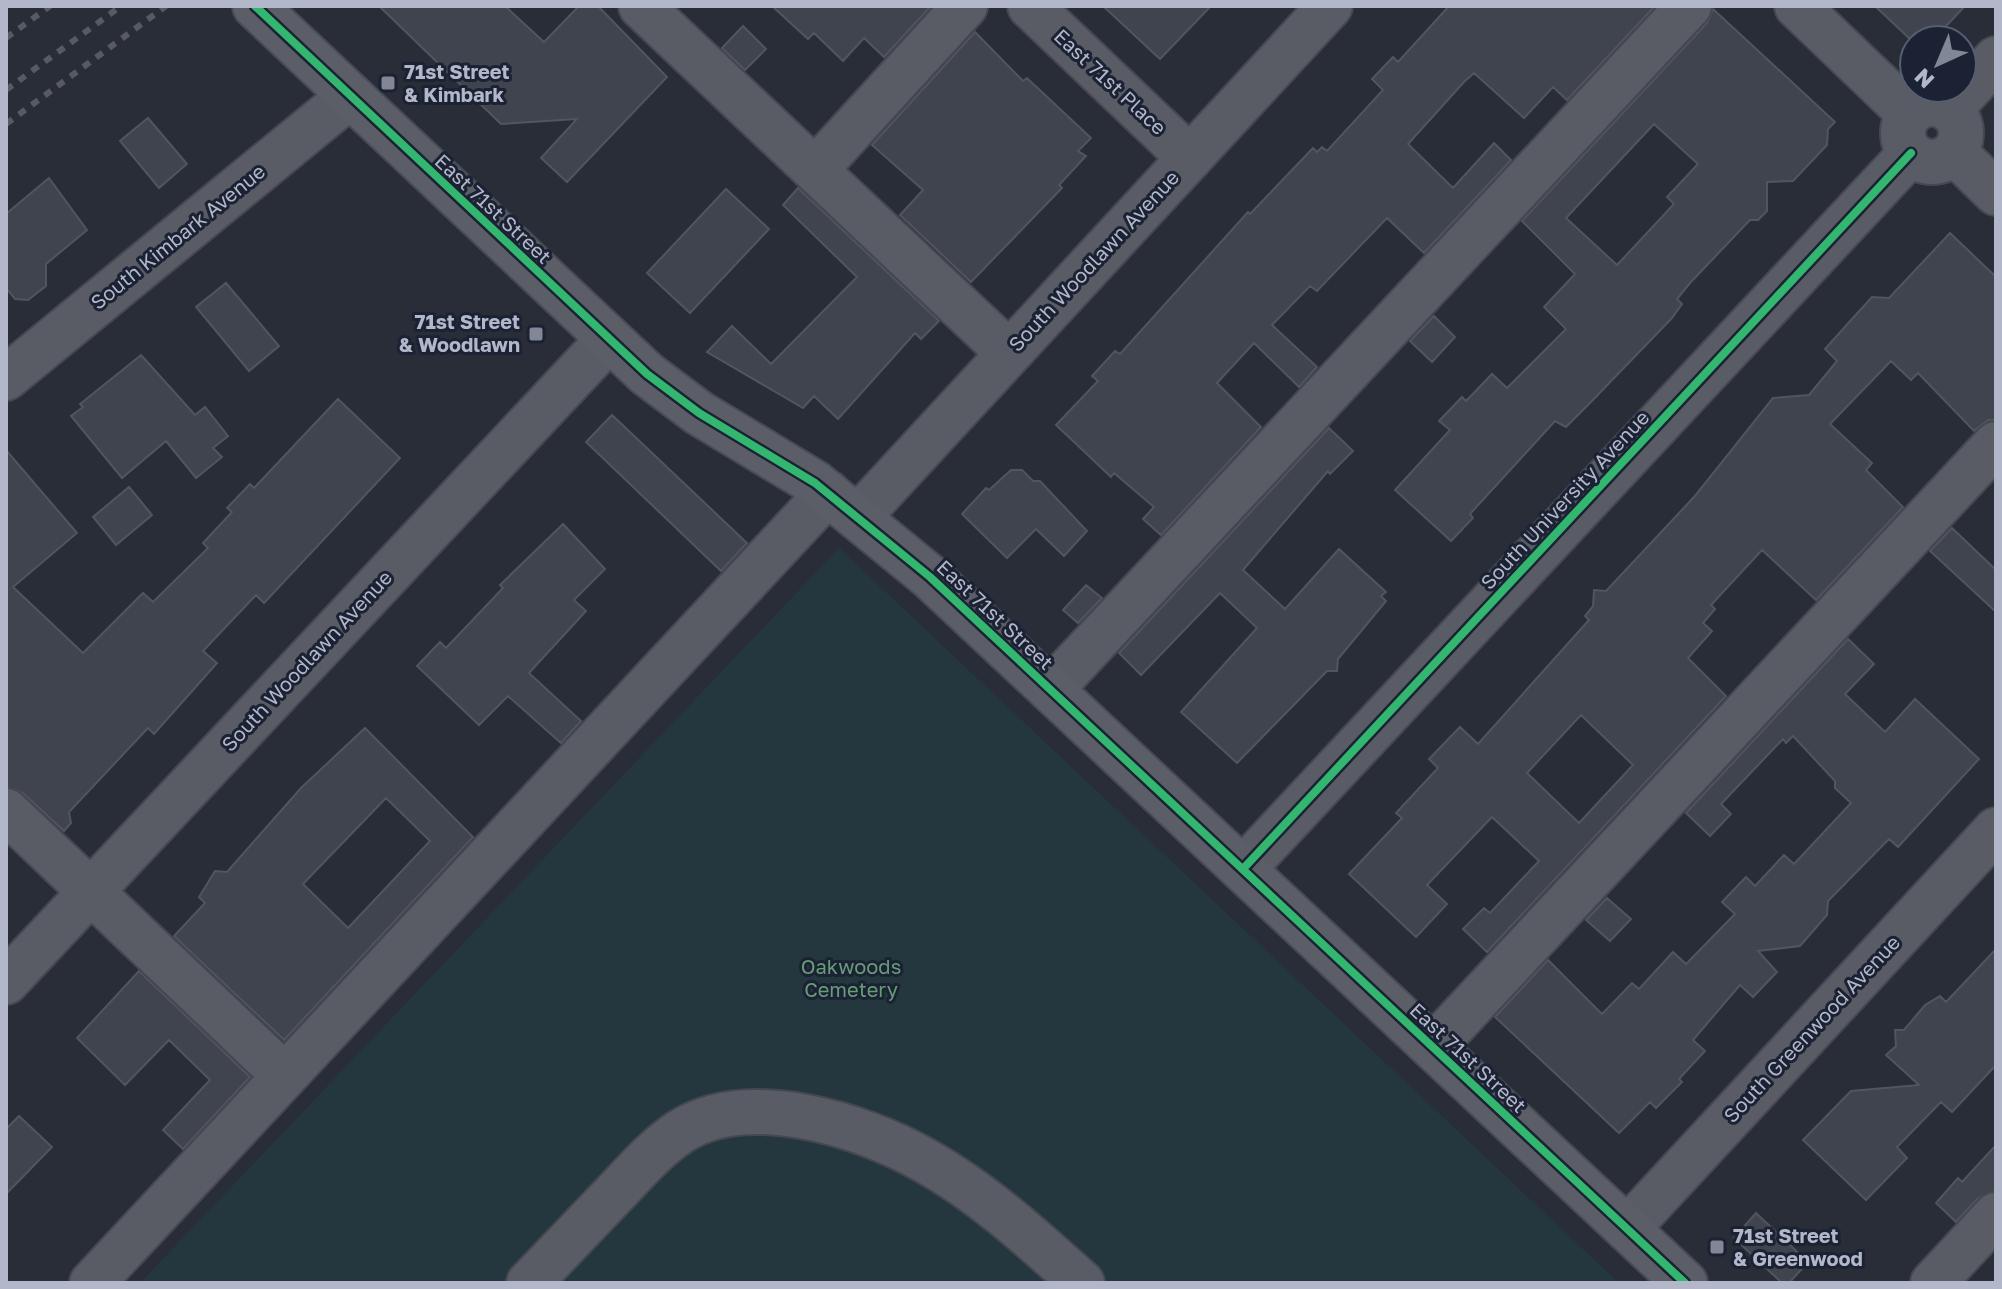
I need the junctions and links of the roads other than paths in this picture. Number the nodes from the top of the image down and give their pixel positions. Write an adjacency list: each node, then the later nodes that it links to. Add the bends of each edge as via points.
1 (255, 6): 9 (main road, East 71st Street)
2 (641, 6): 12 (street)
3 (965, 6): 12 (street)
4 (1030, 6): 11 (street, East 71st Place)
5 (1330, 6): 11 (street, South Woodlawn Avenue)
6 (1689, 6): 19 (street)
7 (1797, 6): 10 (street)
8 (1996, 59): 10 (street, South University Avenue)
9 (350, 96): 14 (main road, East 71st Street); 16 (street, South Kimbark Avenue)
10 (1931, 132): 13 (street); 22 (street, South University Avenue)
11 (1190, 158): 15 (street, South Woodlawn Avenue)
12 (815, 170): 15 (street)
13 (1996, 193)
14 (608, 340): 18 (main road, East 71st Street, via 699,413); 23 (street, South Woodlawn Avenue)
15 (1009, 353): 18 (street, South Woodlawn Avenue)
16 (6, 378)
17 (1996, 444): 25 (street)
18 (844, 505): 19 (main road, East 71st Street); 26 (street, South Woodlawn Avenue)
19 (1051, 689): 22 (main road, East 71st Street)
20 (6, 811): 23 (street)
21 (1996, 830): 28 (street, South Greenwood Avenue)
22 (1243, 869): 25 (main road, East 71st Street)
23 (91, 892): 24 (street, South Woodlawn Avenue); 26 (street)
24 (6, 982)
25 (1433, 1047): 28 (main road, East 71st Street)
26 (285, 1076): 29 (street, South Woodlawn Avenue)
27 (1996, 1215): 33 (street)
28 (1627, 1229): 32 (main road, East 71st Street)
29 (92, 1283)
30 (529, 1283): 31 (street, via 669,1140 717,1116 752,1111 798,1115 860,1132 924,1159 998,1210)
31 (1082, 1283)
32 (1685, 1283)
33 (1933, 1283)

